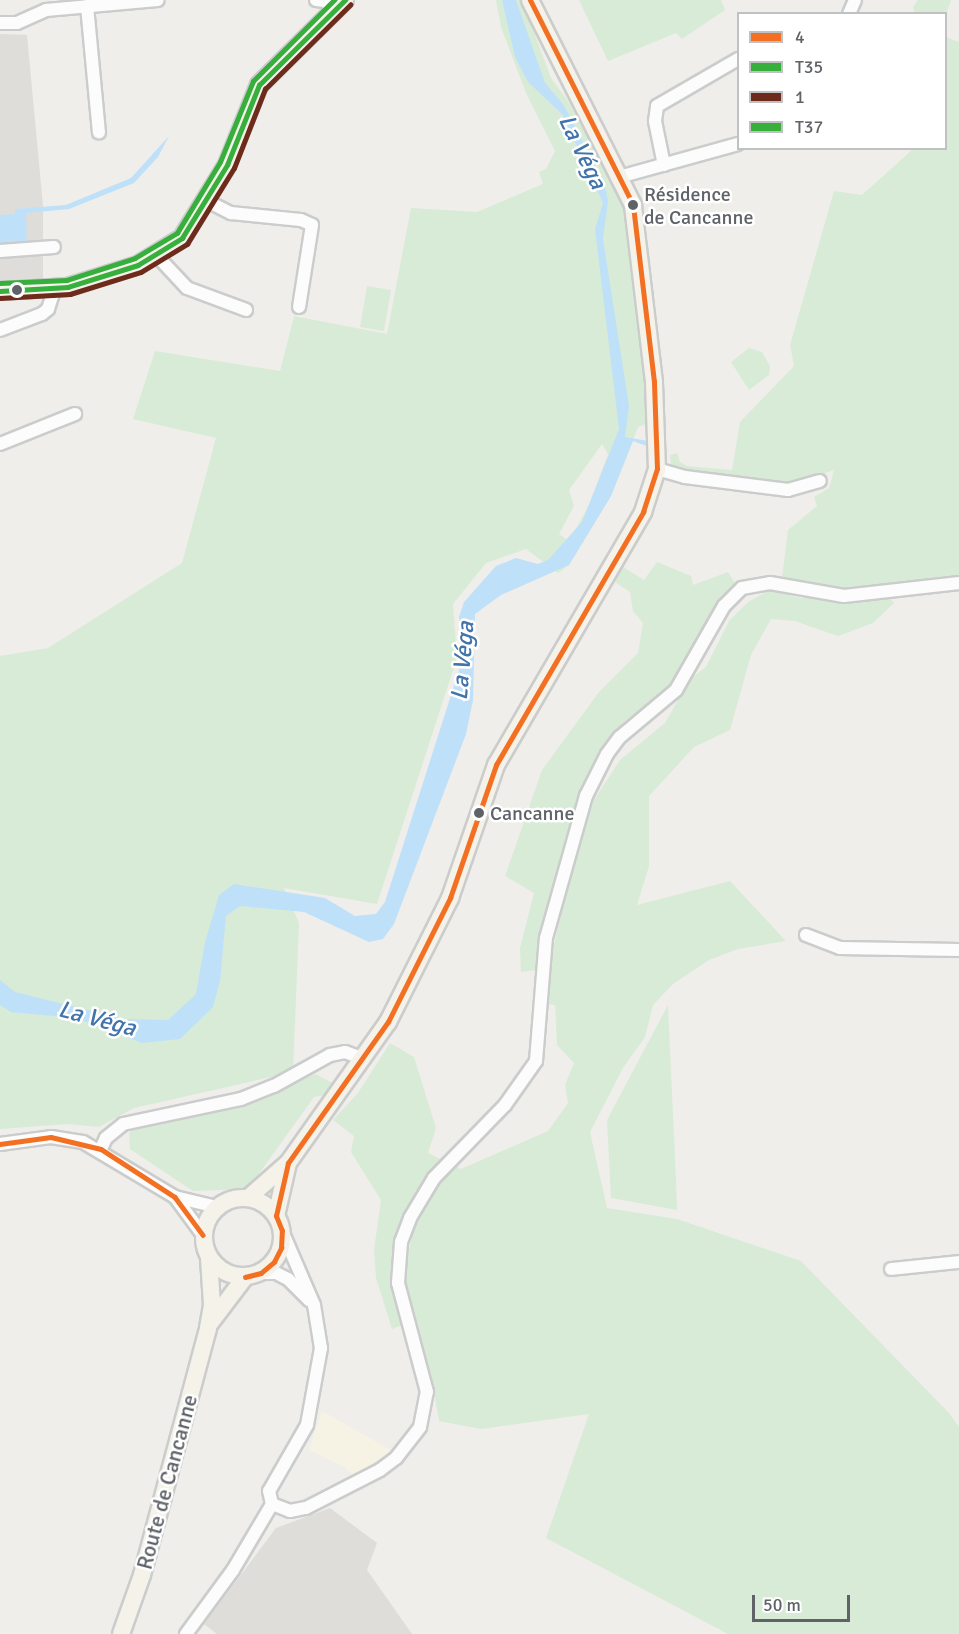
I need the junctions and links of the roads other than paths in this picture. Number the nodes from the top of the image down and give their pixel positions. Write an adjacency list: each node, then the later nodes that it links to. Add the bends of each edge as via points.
1 (158, 0): 5 (street)
2 (316, 0): 4 (street)
3 (530, 0): 11 (main road)
4 (340, 5): 12 (main road, via 259,85 227,165)
5 (87, 6): 6 (street, via 46,10 17,23); 8 (street)
6 (0, 23)
7 (737, 60): 10 (street, via 657,106 655,121)
8 (99, 132)
9 (737, 144): 10 (street)
10 (664, 165): 11 (street)
11 (619, 177): 23 (main road, via 633,205 641,252 658,438)
12 (207, 201): 15 (main road, via 182,238); 18 (street, via 231,213 301,220 312,225)
13 (54, 247): 14 (street)
14 (0, 251)
15 (158, 257): 16 (main road); 19 (street, via 187,288)
16 (54, 290): 17 (main road); 20 (street, via 42,314)
17 (0, 291)
18 (299, 307)
19 (246, 310)
20 (0, 330)
21 (75, 414): 22 (street)
22 (0, 444)
23 (657, 469): 24 (street, via 685,477 788,490); 28 (main road, via 643,512 496,765 450,898)
24 (820, 481)
25 (959, 583): 43 (street, via 844,596 770,583 742,588 724,606 676,690 620,737 607,754 586,796 546,938 536,1061 505,1105 434,1178 401,1242 398,1283 426,1392 420,1427 396,1458 380,1470 300,1510 285,1511)
26 (806, 936): 27 (street, via 840,948)
27 (959, 950)
28 (364, 1059): 30 (street, via 345,1052 330,1054 274,1086 241,1099 123,1124 106,1138); 31 (main road)
29 (0, 1144): 30 (street, via 51,1137)
30 (101, 1149): 32 (street)
31 (288, 1163): 33 (main road); 35 (main road)
32 (175, 1197): 34 (street); 36 (street)
33 (248, 1198): 34 (main road, via 226,1201); 35 (main road, via 259,1201)
34 (217, 1207): 36 (main road, via 207,1220)
35 (279, 1224): 40 (main road, via 281,1248 274,1262); 41 (street)
36 (203, 1235): 37 (main road)
37 (208, 1258): 40 (main road, via 224,1272); 42 (main road, Route de Cancanne, via 212,1305)
38 (959, 1262): 39 (street)
39 (891, 1269)
40 (253, 1275): 41 (street, via 276,1273 288,1279); 42 (main road, Route de Cancanne)
41 (314, 1305): 43 (street, via 321,1348 317,1387 307,1425 271,1486)
42 (208, 1328): 44 (main road, Route de Cancanne, via 142,1575)
43 (273, 1504): 45 (street, via 233,1570)
44 (121, 1634)
45 (186, 1634)

